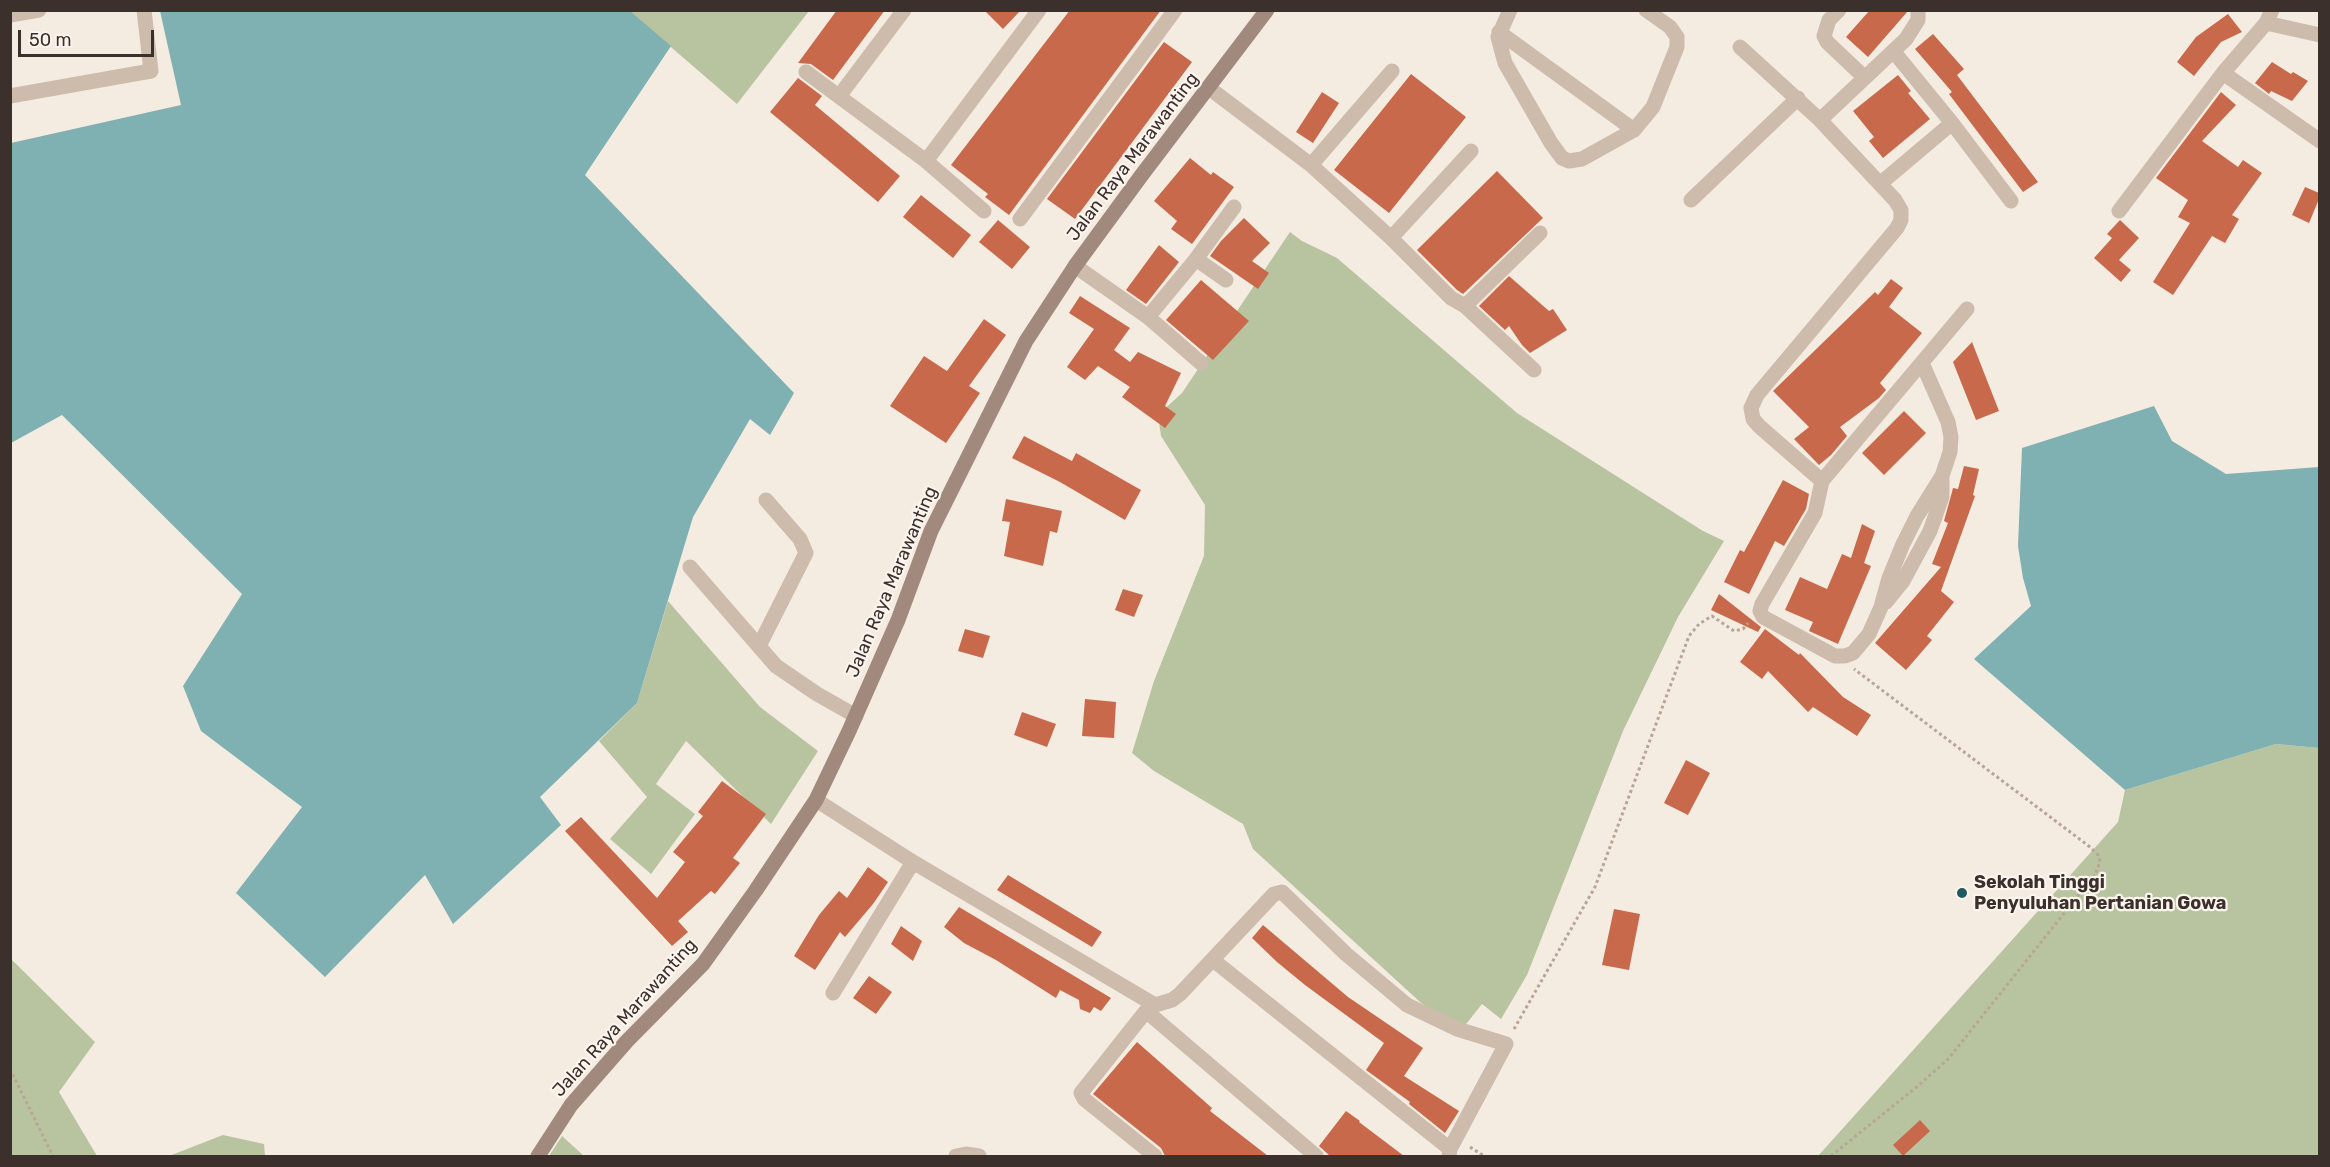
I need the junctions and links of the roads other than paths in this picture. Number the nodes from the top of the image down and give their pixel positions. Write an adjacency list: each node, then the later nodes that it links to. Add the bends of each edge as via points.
1 (39, 10): 11 (street)
2 (144, 10): 23 (street, via 151,71)
3 (904, 10): 22 (street)
4 (1039, 10): 30 (street)
5 (1175, 10): 38 (street)
6 (1267, 10): 21 (street, Jalan Raya Marawanting)
7 (1510, 10): 13 (street)
8 (1646, 10): 27 (street, via 1675,31 1677,46 1653,107)
9 (1839, 10): 20 (street, via 1829,20 1824,36)
10 (1918, 10): 16 (street, via 1916,27)
11 (10, 15)
12 (2269, 17): 14 (street); 19 (street)
13 (1499, 32): 27 (street); 27 (street, via 1500,49 1511,76 1562,158 1582,159)
14 (2319, 35)
15 (1740, 47): 24 (street)
16 (1894, 52): 20 (street); 26 (street)
17 (1392, 71): 31 (street)
18 (806, 72): 22 (street)
19 (2223, 73): 28 (street); 37 (street)
20 (1864, 77): 25 (street)
21 (1209, 88): 31 (street); 42 (street, Jalan Raya Marawanting)
22 (840, 95): 30 (street)
23 (10, 96)
24 (1798, 98): 25 (street); 33 (street)
25 (1820, 120): 32 (street)
26 (1952, 123): 32 (street); 34 (street)
27 (1634, 130)
28 (2319, 141)
29 (1471, 151): 40 (street)
30 (926, 160): 36 (street)
31 (1311, 165): 40 (street)
32 (1881, 183): 50 (street, via 1900,210 1897,228 1757,395 1751,408 1759,426)
33 (1691, 200)
34 (2011, 201)
35 (1234, 207): 41 (street)
36 (984, 211)
37 (2120, 211)
38 (1020, 219)
39 (1540, 233): 44 (street)
40 (1391, 238): 44 (street, via 1451,298)
41 (1196, 259): 43 (street); 46 (street)
42 (1076, 266): 46 (street); 54 (street, Jalan Raya Marawanting, via 1016,359 930,531 898,620)
43 (1226, 280)
44 (1465, 306): 49 (street)
45 (1966, 309): 48 (street)
46 (1148, 317): 47 (street)
47 (1201, 363)
48 (1922, 363): 50 (street); 50 (street, via 1945,415 1951,436 1950,452 1942,476 1903,544 1869,634 1853,653 1845,656 1835,656 1763,617 1761,611 1815,513)
49 (1534, 370)
50 (1822, 481)
51 (766, 500): 53 (street, via 800,539 806,553)
52 (690, 567): 53 (street)
53 (759, 646): 54 (street, via 784,673)
54 (856, 716): 55 (street, Jalan Raya Marawanting)
55 (816, 800): 56 (street); 61 (street, Jalan Raya Marawanting, via 703,964 571,1105)
56 (913, 862): 58 (street); 59 (street)
57 (1213, 960): 59 (street, via 1180,994); 60 (street); 60 (street, via 1274,894 1282,892 1346,954 1407,1005 1457,1029 1506,1044)
58 (833, 993)
59 (1150, 1008): 64 (street, via 1081,1093); 65 (street)
60 (1449, 1153)
61 (538, 1156)
62 (956, 1156): 63 (street)
63 (979, 1156)
64 (1155, 1156)
65 (1316, 1156)

